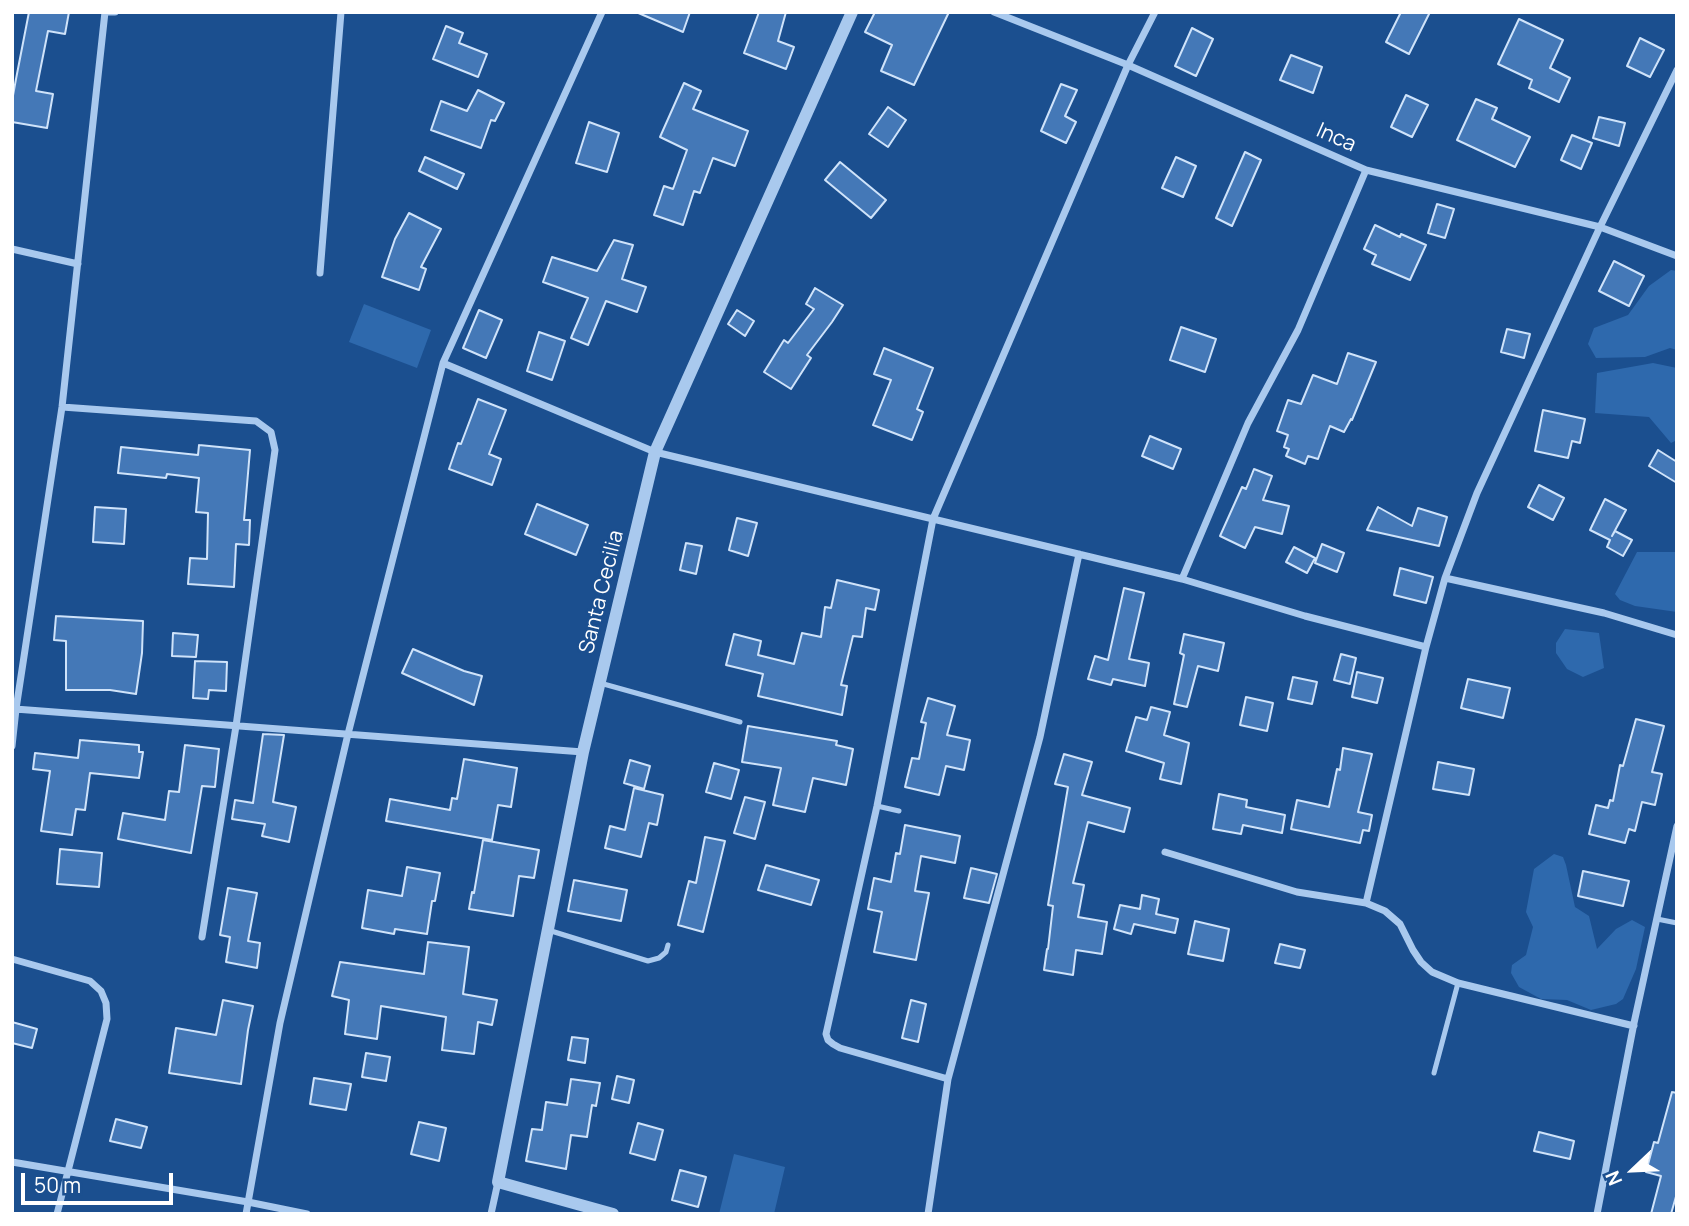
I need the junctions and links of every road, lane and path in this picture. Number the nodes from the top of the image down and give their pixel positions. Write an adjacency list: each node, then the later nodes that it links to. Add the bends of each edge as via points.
1 (115, 12): 13 (street, via 105,12)
2 (341, 12): 14 (street)
3 (603, 12): 15 (street)
4 (852, 12): 17 (street, Santa Cecilia)
5 (994, 12): 7 (street, Inca)
6 (1155, 12): 7 (street)
7 (1128, 65): 9 (street, Inca); 18 (street)
8 (1677, 70): 10 (street)
9 (1366, 170): 10 (street, Inca); 21 (street, via 1298,330 1248,423)
10 (1600, 227): 12 (street, Inca); 20 (street, via 1477,493)
11 (12, 250): 13 (street)
12 (1677, 257)
13 (78, 264): 16 (street)
14 (320, 273)
15 (443, 363): 17 (street); 28 (street)
16 (62, 407): 25 (street); 27 (street, via 256,421 271,432 275,450)
17 (655, 452): 18 (street); 24 (street, Santa Cecilia)
18 (933, 519): 19 (street); 31 (street)
19 (1079, 554): 21 (street); 45 (street, via 1040,737)
20 (1446, 578): 22 (street, via 1604,613); 23 (street)
21 (1182, 579): 23 (street)
22 (1677, 635)
23 (1426, 647): 35 (street)
24 (600, 683): 26 (lane); 30 (street, Santa Cecilia)
25 (14, 709): 27 (street); 29 (street)
26 (740, 722)
27 (236, 726): 28 (street); 39 (street)
28 (348, 734): 30 (street); 49 (street, via 280,1023)
29 (12, 746)
30 (583, 752): 38 (street, Santa Cecilia)
31 (877, 806): 32 (lane); 45 (street, via 825,1034 840,1048)
32 (899, 811)
33 (1677, 826): 36 (street)
34 (1165, 852): 35 (street, via 1297,892)
35 (1366, 903): 42 (street, via 1401,924 1413,950 1432,972)
36 (1657, 919): 37 (lane); 43 (street)
37 (1677, 923)
38 (548, 930): 40 (lane, via 648,961 659,958); 48 (street, Santa Cecilia)
39 (202, 937)
40 (668, 945)
41 (12, 959): 47 (street, via 90,981 104,997 107,1019)
42 (1458, 983): 43 (street); 44 (lane)
43 (1634, 1026): 56 (street)
44 (1434, 1073)
45 (948, 1079): 55 (street)
46 (12, 1162): 47 (street)
47 (67, 1171): 49 (street); 50 (street)
48 (498, 1182): 53 (street, Santa Cecilia); 54 (street)
49 (248, 1202): 51 (street); 52 (street)
50 (57, 1214)
51 (246, 1214)
52 (307, 1214)
53 (491, 1214)
54 (613, 1214)
55 (928, 1214)
56 (1597, 1214)

